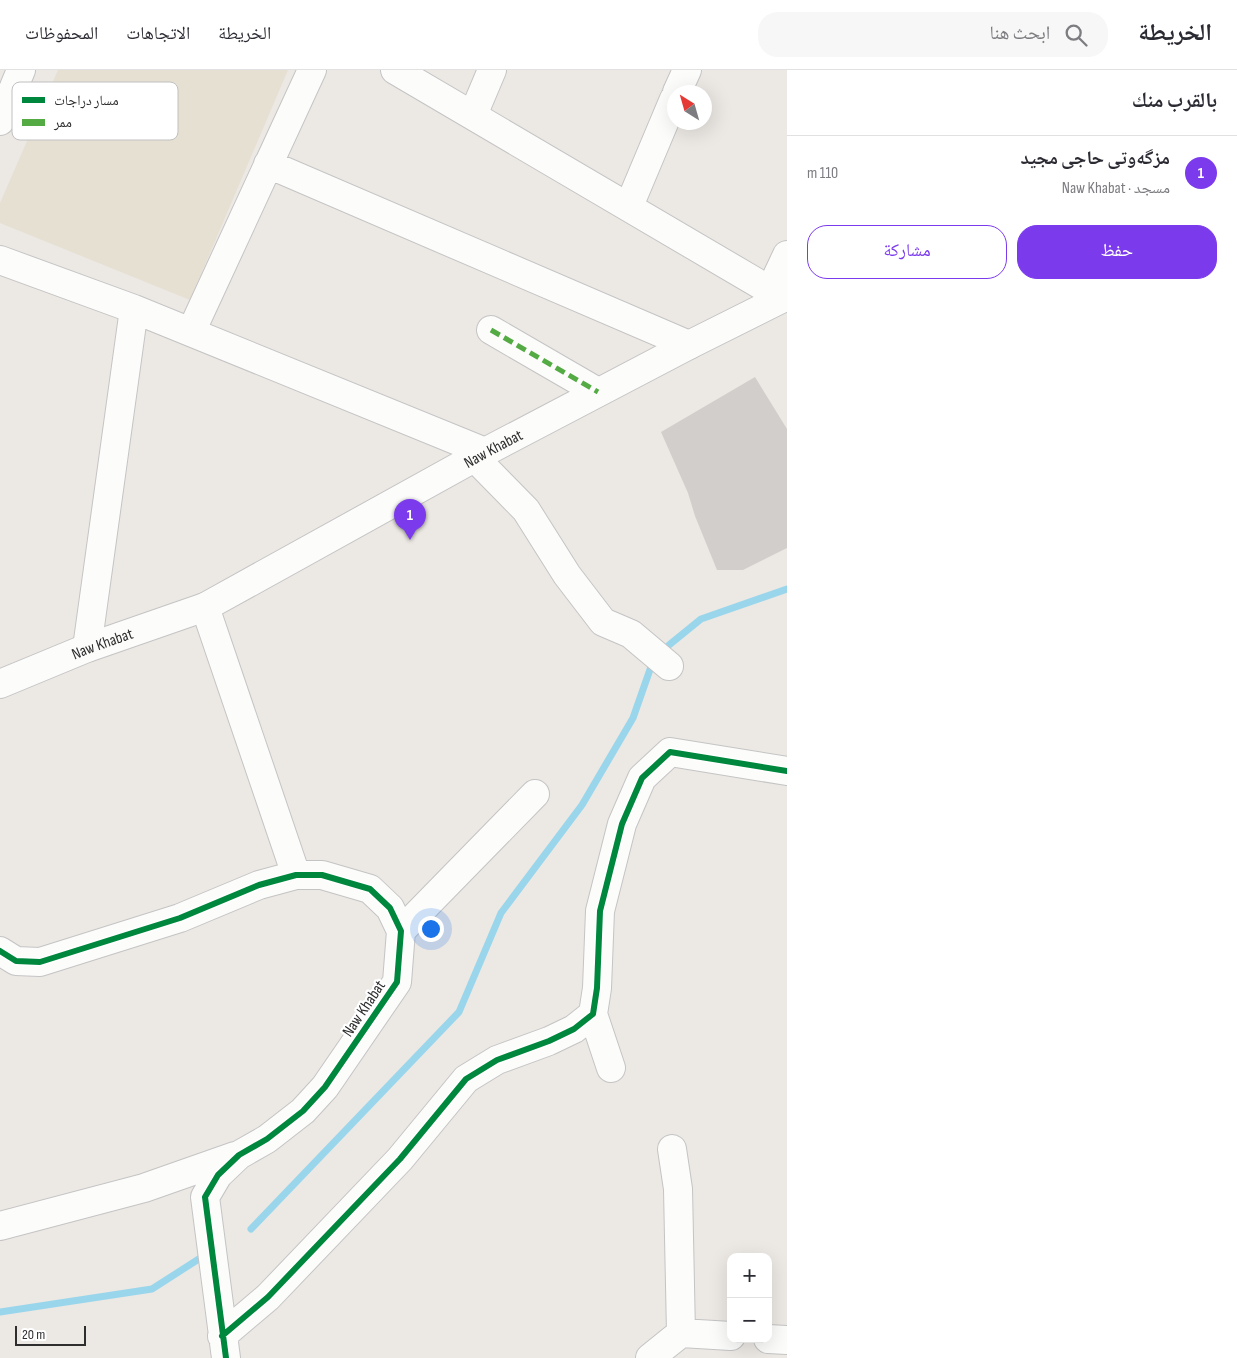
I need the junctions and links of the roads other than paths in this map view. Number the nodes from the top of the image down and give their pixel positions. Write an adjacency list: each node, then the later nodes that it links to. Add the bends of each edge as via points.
1 (21, 70): 6 (street)
2 (312, 70): 12 (street)
3 (395, 70): 9 (street)
4 (492, 70): 9 (street)
5 (687, 70): 7 (street)
6 (16, 82)
7 (680, 85)
8 (12, 92): 11 (street)
9 (473, 115): 13 (street)
10 (667, 116): 13 (street)
11 (0, 122)
12 (268, 164): 19 (street); 20 (street)
13 (629, 206): 16 (street)
14 (787, 255): 16 (street)
15 (0, 260): 17 (street)
16 (780, 295): 20 (street, Naw Khabat)
17 (134, 309): 19 (street); 24 (street)
18 (491, 330): 21 (street)
19 (191, 332): 22 (street)
20 (689, 344): 21 (street, Naw Khabat)
21 (598, 392): 22 (street, Naw Khabat)
22 (480, 455): 23 (street, Naw Khabat); 25 (street, via 526,510 567,575 603,622 631,634)
23 (205, 607): 24 (street, Naw Khabat); 29 (street)
24 (87, 648): 26 (street, Naw Khabat)
25 (669, 666)
26 (0, 684)
27 (787, 771): 32 (street, via 670,752 642,778 622,824 600,911)
28 (535, 794): 30 (street)
29 (296, 875): 30 (street, Naw Khabat, via 322,875 370,889 390,908); 31 (street, Naw Khabat, via 259,885 180,918 40,962 16,961)
30 (401, 931): 35 (street, Naw Khabat, via 397,982 331,1079 303,1111 267,1139)
31 (0, 951)
32 (593, 1014): 33 (street); 41 (street, via 549,1042 497,1060 466,1079 381,1180)
33 (611, 1068)
34 (672, 1149): 37 (street, via 678,1189)
35 (239, 1155): 36 (street, via 144,1188); 41 (street, Naw Khabat, via 218,1175 205,1197)
36 (0, 1226)
37 (681, 1333): 38 (street); 42 (street)
38 (727, 1336)
39 (772, 1339): 40 (street)
40 (787, 1340)
41 (224, 1347)
42 (650, 1358)

